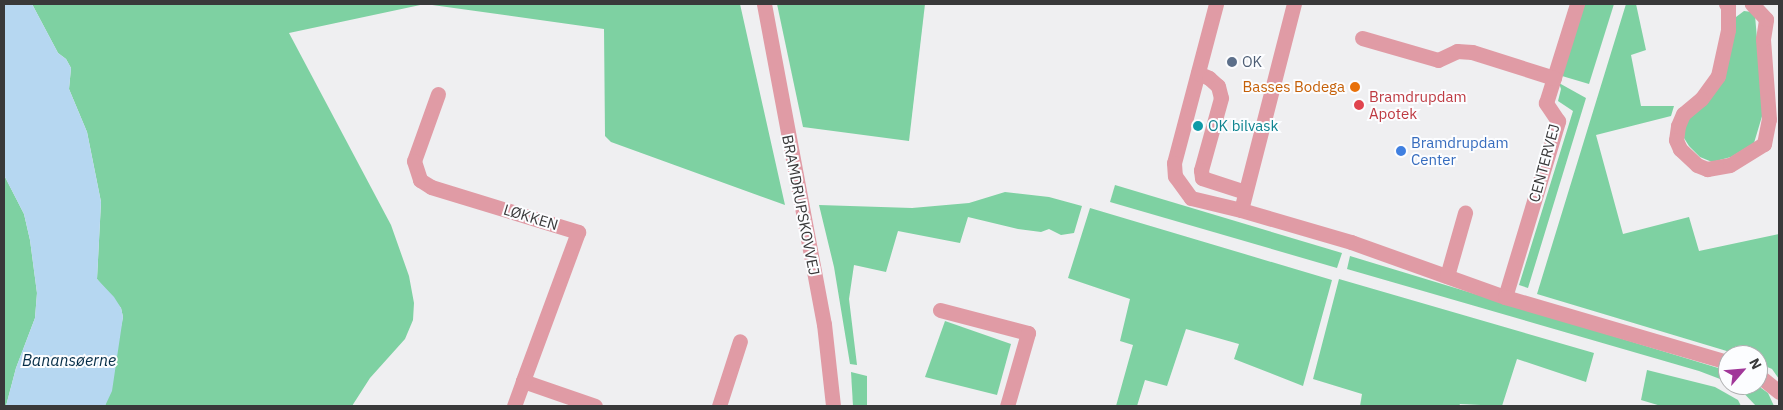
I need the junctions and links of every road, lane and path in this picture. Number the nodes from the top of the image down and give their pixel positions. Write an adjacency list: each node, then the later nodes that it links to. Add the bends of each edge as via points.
1 (764, 4): 27 (street, BRAMDRUPSKOVVEJ, via 824,324)
2 (1216, 4): 10 (street)
3 (1294, 4): 13 (street)
4 (1577, 4): 11 (street, CENTERVEJ)
5 (1745, 4): 7 (street)
6 (1752, 4): 8 (street)
7 (1727, 5): 8 (street, via 1728,30 1718,76 1701,99 1683,114 1676,140 1680,149 1697,165 1707,169 1730,165 1764,144 1769,119 1763,40)
8 (1772, 17)
9 (1362, 38): 11 (street, via 1438,60 1457,51 1472,52)
10 (1198, 73): 13 (street, via 1218,86 1221,98 1200,170 1202,178); 14 (street, via 1174,163 1175,176 1192,198)
11 (1554, 78): 17 (street, CENTERVEJ, via 1546,103 1558,121)
12 (438, 94): 21 (street, LØKKEN, via 414,161 420,180 431,187 578,232)
13 (1245, 192): 14 (street)
14 (1240, 210): 16 (street, via 1350,242)
15 (1465, 214): 16 (street)
16 (1447, 276): 17 (street)
17 (1505, 296): 20 (street)
18 (940, 310): 28 (street, via 1028,333)
19 (740, 341): 26 (street)
20 (1718, 359)
21 (523, 381): 24 (street, LØKKEN); 25 (street)
22 (1768, 383): 23 (street)
23 (1779, 392)
24 (514, 406)
25 (595, 406)
26 (719, 406)
27 (833, 406)
28 (1007, 406)

